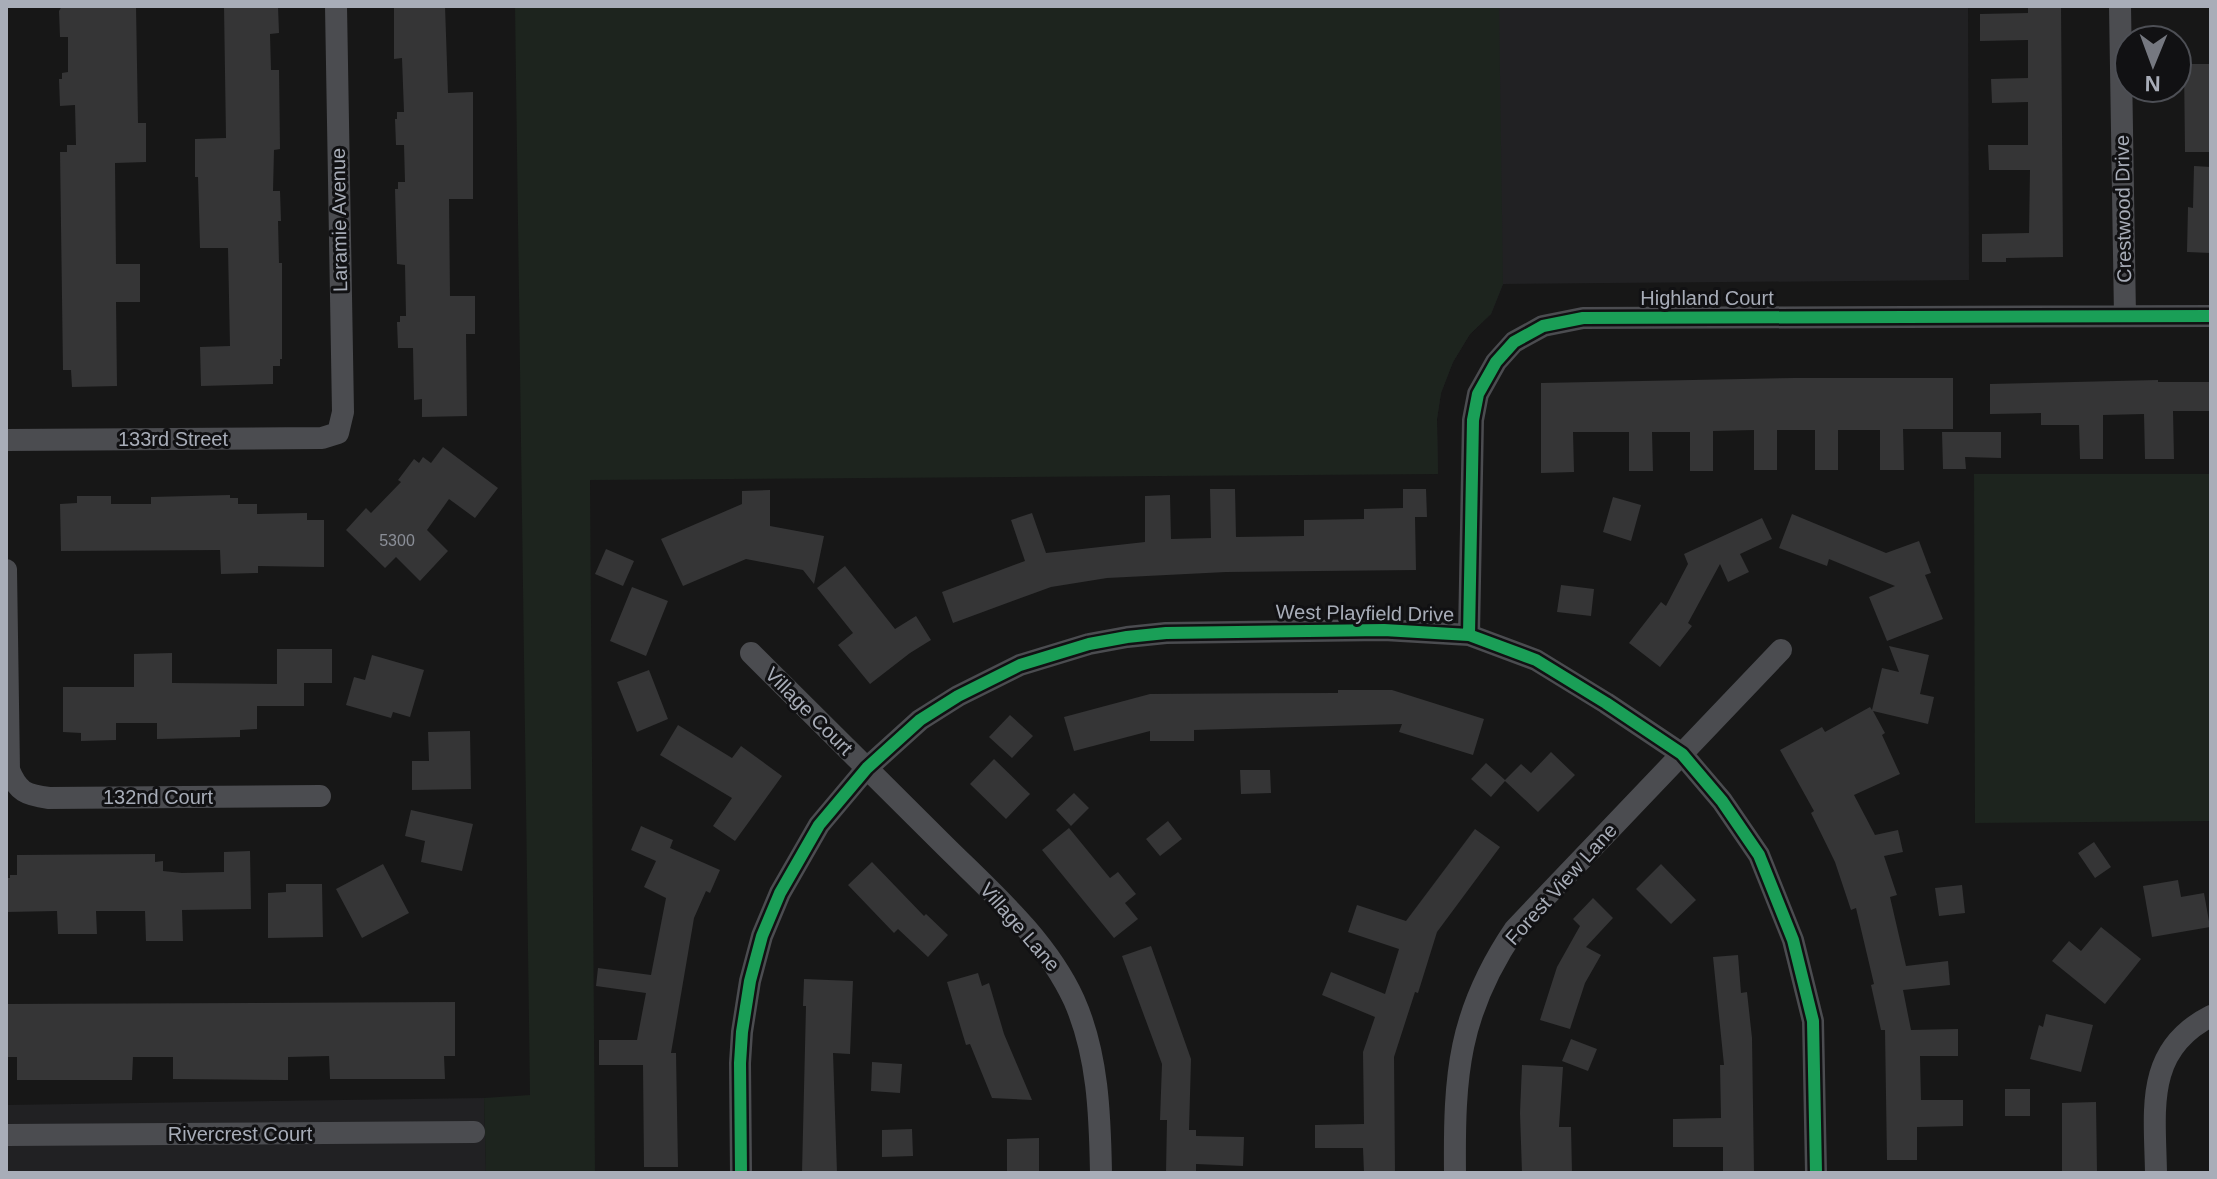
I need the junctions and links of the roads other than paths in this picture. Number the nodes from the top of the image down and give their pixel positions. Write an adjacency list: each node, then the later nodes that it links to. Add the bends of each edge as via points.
1 (336, 6): 5 (street, Laramie Avenue, via 343,412)
2 (2120, 6): 3 (street, Crestwood Drive)
3 (2125, 316): 4 (street, Highland Court); 8 (street, Highland Court, via 1583,318 1527,333 1496,362 1475,406)
4 (2211, 316)
5 (338, 433): 6 (street, 133rd Street, via 322,438)
6 (6, 440)
7 (6, 570): 13 (street, 132nd Court, via 9,770 15,786 31,796 49,798)
8 (1469, 635): 11 (street, West Playfield Drive, via 1536,660); 12 (street, West Playfield Drive, via 1232,632 1089,644 979,684 920,720)
9 (1781, 650): 11 (street, Forest View Lane)
10 (751, 653): 12 (street, Village Court)
11 (1682, 754): 19 (street, Forest View Lane, via 1515,929 1491,966 1468,1023 1459,1066); 20 (street, West Playfield Drive, via 1759,855 1793,940 1813,1021)
12 (867, 768): 17 (street, West Playfield Drive, via 819,825 762,936 742,1032); 18 (street, Village Lane, via 1018,918 1060,973 1088,1039 1096,1079)
13 (320, 796)
14 (2211, 1016): 21 (street, via 2184,1033 2163,1063 2156,1093)
15 (474, 1132): 16 (street, Rivercrest Court)
16 (6, 1135)
17 (741, 1173)
18 (1101, 1173)
19 (1455, 1173)
20 (1816, 1173)
21 (2156, 1173)

